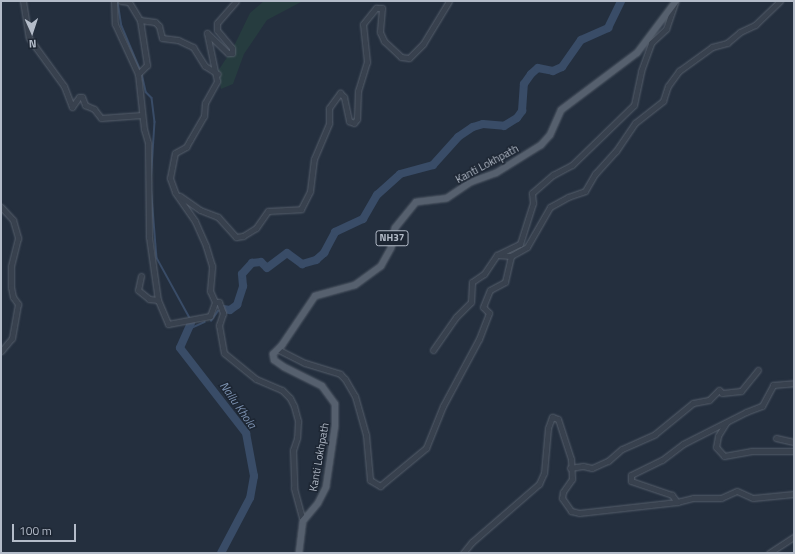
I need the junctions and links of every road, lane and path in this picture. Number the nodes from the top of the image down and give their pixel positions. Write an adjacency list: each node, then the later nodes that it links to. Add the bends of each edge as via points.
1 (24, 1): 11 (street, via 29,38 64,86 72,107 79,97 82,97 85,105 94,109 101,118)
2 (114, 1): 9 (street, via 115,24)
3 (121, 1): 8 (street, via 129,2)
4 (236, 1): 10 (street, via 216,23 216,30 232,48 232,53 228,54 207,33)
5 (449, 1): 12 (street, via 423,44 409,58 401,57 384,41 380,32 382,8 376,8 364,24 367,62 358,91 357,119 354,123 349,121 344,98 340,93 336,96 329,108 329,122 314,159 310,190 301,209 268,211 256,228 236,237 218,217 200,210)
6 (780, 1): 15 (street, via 755,25 740,32 727,43 712,47 679,71 668,86 663,101 635,123 616,151 595,174 585,191 550,207 527,247)
7 (676, 2): 14 (street, via 666,29 651,43 641,71 634,105 572,165 553,175 532,193 533,203 520,244); 19 (main road, Kanti Lokhpath / NH37, via 638,53 561,110 550,135 536,148 496,174 471,182 447,198 416,202 395,228 391,248 381,266 355,285 315,296)
8 (140, 20): 9 (street, via 147,65); 10 (street, via 155,22 159,26 162,38 178,40 193,47 205,66)
9 (138, 74): 11 (street)
10 (218, 74): 12 (street, via 205,103 204,116 186,147 175,153 170,178)
11 (142, 115): 17 (street, via 148,143 147,204)
12 (175, 192): 18 (street, via 195,220 208,251 212,266 210,291)
13 (1, 207): 21 (street, via 13,220 18,238 11,266 11,287 18,304 12,338)
14 (498, 255): 15 (street); 20 (street, via 484,274 472,282 471,302 456,317)
15 (511, 256): 19 (street, via 505,282 490,290 483,307 489,313 479,339 443,406 426,448 380,486 370,480 366,435 355,396 345,379 340,374 305,363)
16 (140, 276): 17 (street, via 138,290 149,299)
17 (158, 300): 18 (street, via 168,324 210,316)
18 (215, 302): 31 (street, via 219,302 224,313 219,325 224,353 256,379 282,390 292,402 298,421 293,450 295,493)
19 (277, 349): 31 (main road, Kanti Lokhpath, via 273,356 276,362 322,386 335,404 335,426 326,487 322,497)
20 (433, 350)
21 (1, 351)
22 (758, 370): 28 (street, via 741,391 722,393 718,390 709,400 693,403 655,434 622,449 608,461 592,468)
23 (794, 383): 24 (street, via 773,385 762,406)
24 (727, 422): 27 (street, via 718,436 716,447 724,456 751,451); 30 (street, via 683,444 662,460 631,475 631,481 672,495)
25 (776, 438): 26 (street)
26 (794, 442)
27 (794, 451)
28 (570, 468): 30 (street, via 572,479 562,498 571,511 579,513); 34 (street, via 571,460 558,420 552,417 548,428 544,473 539,484 472,542)
29 (794, 494): 30 (street, via 752,498 737,491 721,498 694,498)
30 (677, 502)
31 (303, 521): 33 (main road)
32 (794, 537): 35 (street)
33 (299, 553)
34 (464, 553)
35 (769, 553)

